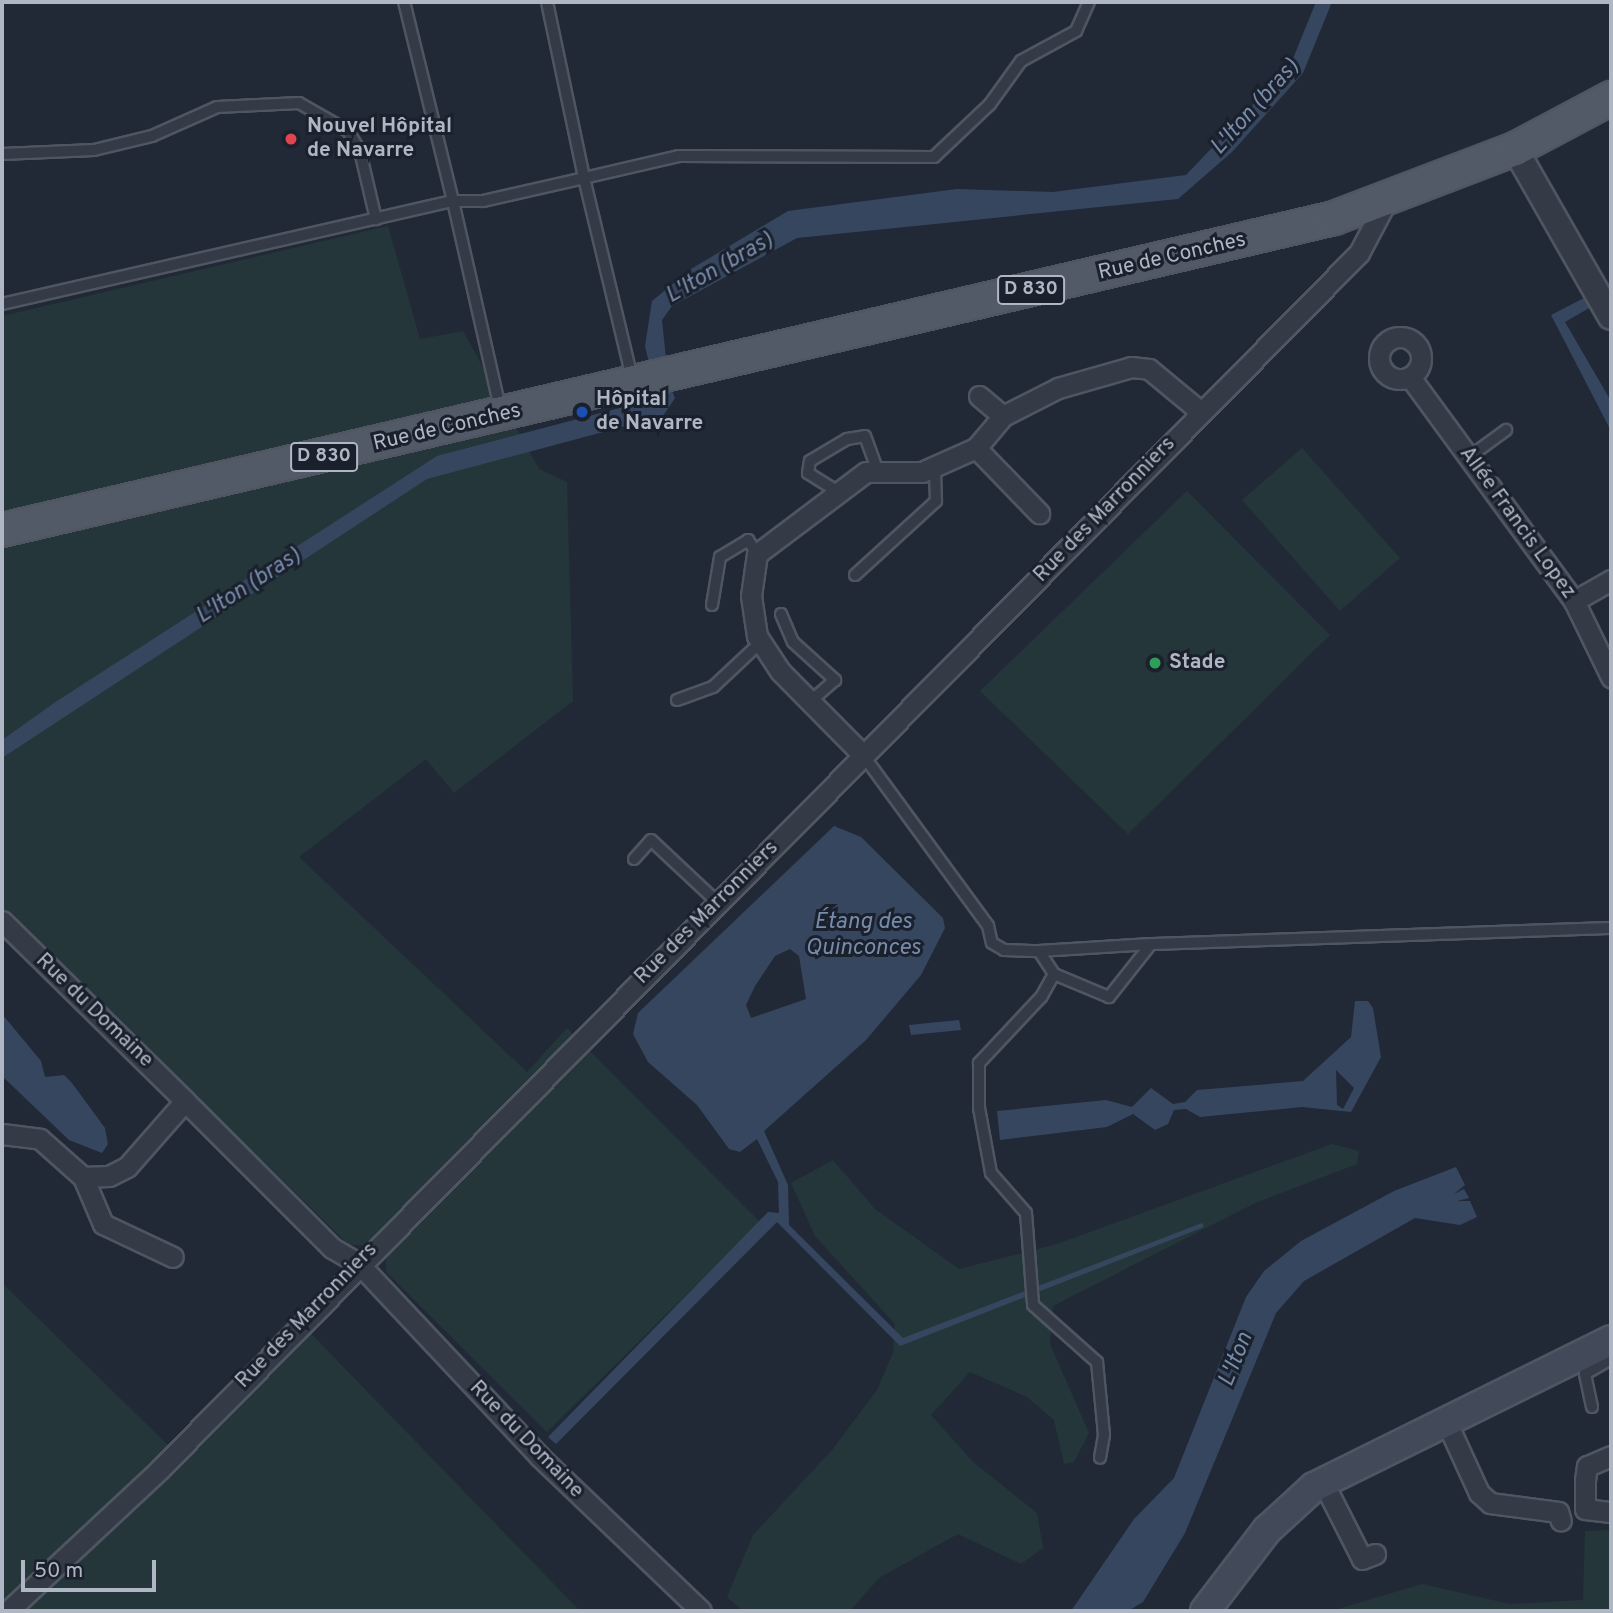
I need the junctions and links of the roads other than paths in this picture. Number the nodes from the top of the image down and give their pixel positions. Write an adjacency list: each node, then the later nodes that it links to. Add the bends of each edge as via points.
1 (404, 2): 8 (lane)
2 (547, 2): 7 (lane)
3 (1090, 2): 7 (lane, via 1076,31 1039,46 1021,61 990,104 934,157 679,156)
4 (1611, 98): 5 (main road, Rue de Conches / D 830)
5 (1515, 149): 9 (main road, Rue de Conches / D 830); 12 (street)
6 (2, 154): 10 (lane, via 94,150 152,135 217,107 299,103 348,131 360,150)
7 (584, 178): 8 (lane, via 483,201); 14 (lane)
8 (453, 201): 10 (lane); 17 (lane)
9 (1387, 201): 14 (main road, Rue de Conches / D 830); 16 (street, Rue des Marronniers, via 1359,253)
10 (376, 219): 11 (lane)
11 (2, 304)
12 (1609, 312)
13 (1410, 377): 21 (street, Allée Francis Lopez)
14 (651, 381): 17 (main road, Rue de Conches / D 830)
15 (979, 396): 18 (street)
16 (1200, 412): 18 (street, via 1149,369 1131,367 1058,388); 37 (street, Rue des Marronniers)
17 (502, 414): 26 (main road, Rue de Conches / D 830)
18 (1003, 416): 20 (street)
19 (1506, 430): 21 (lane)
20 (976, 448): 22 (street); 25 (street)
21 (1469, 457): 30 (street, Allée Francis Lopez)
22 (935, 466): 23 (street); 28 (lane, via 936,501)
23 (878, 472): 24 (street); 24 (lane, via 865,436 847,439 810,461 808,473)
24 (835, 490): 27 (street)
25 (1039, 513)
26 (2, 530)
27 (757, 554): 31 (lane, via 748,540 720,557); 33 (street, via 751,596)
28 (855, 575)
29 (1611, 580): 30 (street)
30 (1574, 601): 34 (street, Allée Francis Lopez)
31 (712, 606)
32 (781, 614): 36 (lane, via 793,642 835,680)
33 (761, 642): 35 (lane, via 713,687); 36 (street)
34 (1611, 677)
35 (677, 700)
36 (811, 701): 37 (street)
37 (863, 755): 39 (street, Rue des Marronniers); 43 (lane, via 973,903 992,943)
38 (634, 859): 39 (lane, via 651,840)
39 (718, 903): 49 (street, Rue des Marronniers)
40 (2, 921): 45 (street, Rue du Domaine)
41 (1611, 928): 42 (lane)
42 (1151, 944): 43 (lane); 44 (lane, via 1109,997)
43 (1039, 951): 44 (lane)
44 (1054, 974): 55 (lane, via 979,1063 979,1108 991,1173 1026,1213 1033,1304 1097,1362 1104,1435)
45 (186, 1101): 47 (street, via 127,1167); 49 (street, Rue du Domaine, via 332,1248)
46 (2, 1134): 47 (street, via 40,1139)
47 (83, 1177): 48 (street, via 103,1224)
48 (173, 1257)
49 (358, 1263): 60 (street, Rue des Marronniers, via 159,1470); 61 (street, Rue du Domaine, via 539,1456)
50 (1611, 1340): 53 (main road)
51 (1611, 1359): 52 (lane, via 1585,1374)
52 (1592, 1407)
53 (1446, 1421): 56 (main road); 58 (street, via 1479,1493 1490,1503 1558,1512)
54 (1611, 1456): 57 (street, via 1587,1466 1585,1480 1585,1509)
55 (1100, 1458)
56 (1323, 1482): 59 (street, via 1362,1559); 62 (main road, via 1267,1530)
57 (1611, 1512)
58 (1561, 1521)
59 (1375, 1554)
60 (8, 1611)
61 (701, 1611)
62 (1205, 1611)

